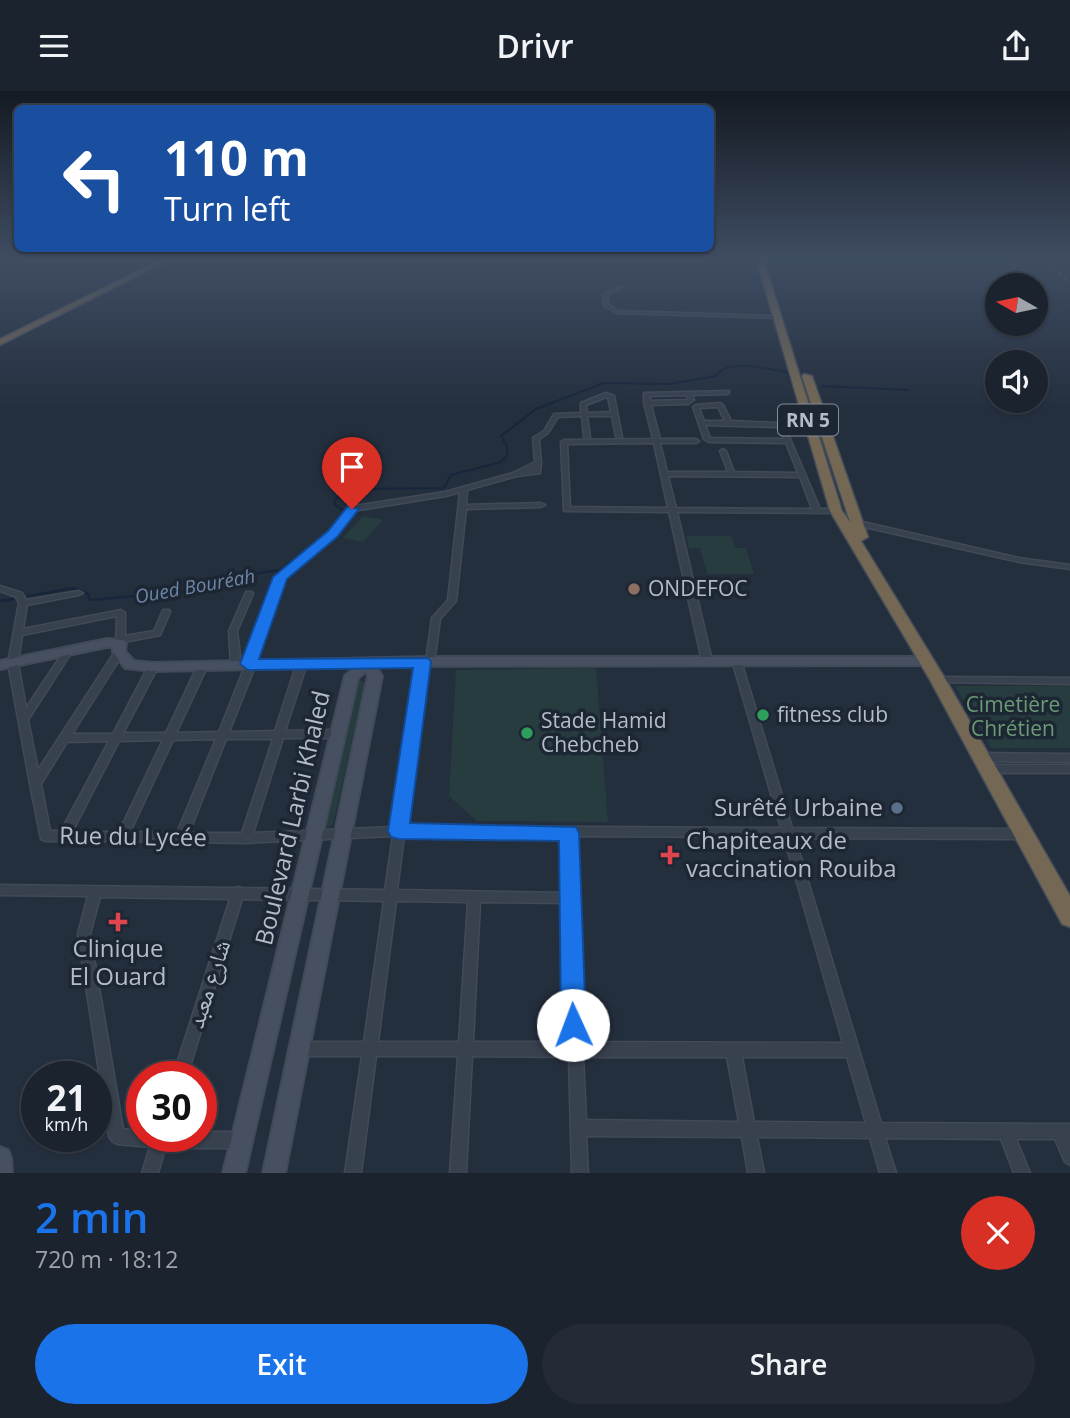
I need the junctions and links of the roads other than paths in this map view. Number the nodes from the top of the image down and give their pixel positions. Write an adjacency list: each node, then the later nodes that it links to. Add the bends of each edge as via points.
1 (63, 308): 7 (highway)
2 (66, 308): 7 (highway)
3 (612, 308): 6 (street)
4 (775, 308): 6 (highway, RN 5)
5 (784, 308): 23 (highway, RN 5)
6 (778, 317): 22 (highway, RN 5)
7 (0, 341)
8 (727, 392): 17 (street, via 646,393)
9 (614, 414): 10 (street); 10 (street, via 611,396 606,395 584,403); 14 (street)
10 (584, 415): 13 (street); 24 (street, via 554,417 546,432 536,437 538,472)
11 (701, 423): 12 (street); 12 (street, via 698,405 717,404); 16 (street, via 709,440)
12 (729, 423): 16 (street, via 777,425)
13 (587, 437)
14 (619, 437)
15 (696, 440): 17 (street)
16 (788, 440): 21 (street)
17 (655, 441): 19 (street); 27 (street, via 564,442 567,509)
18 (723, 451): 20 (street)
19 (664, 474): 20 (street); 27 (street)
20 (732, 475): 21 (street)
21 (802, 475): 28 (street)
22 (824, 477): 23 (highway); 29 (highway, RN 5)
23 (839, 478): 30 (highway, RN 5)
24 (464, 490): 26 (street); 48 (street, via 348,512 332,534 281,577)
25 (541, 505): 26 (street)
26 (462, 507): 44 (street, via 452,601 436,618)
27 (672, 511): 28 (street); 42 (street)
28 (817, 511): 29 (street)
29 (839, 515): 30 (street); 32 (highway, RN 5)
30 (855, 520): 31 (street, via 1019,560); 32 (highway, RN 5)
31 (1070, 566)
32 (875, 575): 43 (highway, RN 5)
33 (0, 588): 36 (street)
34 (79, 593): 36 (street)
35 (249, 594): 48 (street, via 233,631)
36 (21, 599): 38 (street, Rue du Lycée)
37 (166, 612): 39 (street, via 157,633)
38 (17, 633): 39 (street, via 121,613); 47 (street, Rue du Lycée)
39 (120, 645): 40 (main road); 50 (main road, via 130,666); 59 (street)
40 (69, 650): 47 (main road); 53 (street)
41 (737, 660): 42 (main road); 43 (main road); 66 (street)
42 (707, 661): 44 (main road)
43 (927, 661): 51 (highway, RN 5)
44 (427, 662): 46 (main road); 64 (street)
45 (302, 663): 46 (main road); 48 (main road); 54 (street)
46 (368, 663): 55 (main road, Boulevard Larbi Khaled, via 352,675); 69 (main road, via 375,676)
47 (6, 664): 53 (street, Rue du Lycée)
48 (245, 664): 49 (main road); 57 (street)
49 (203, 665): 50 (main road); 56 (street)
50 (153, 667): 58 (street)
51 (938, 680): 52 (street); 61 (highway, RN 5)
52 (1070, 681)
53 (24, 719): 63 (street, Rue du Lycée)
54 (278, 734): 55 (street); 57 (street); 73 (street)
55 (338, 734): 68 (main road, Boulevard Larbi Khaled)
56 (170, 736): 57 (street); 58 (street); 71 (street)
57 (223, 736): 72 (street)
58 (117, 737): 59 (street); 70 (street)
59 (65, 739): 63 (street)
60 (1070, 758): 61 (street)
61 (985, 763): 62 (street); 67 (highway, RN 5)
62 (1070, 769)
63 (35, 784): 70 (street, Rue du Lycée, via 45,836)
64 (399, 831): 65 (street, Rue du Lycée); 69 (street, Rue du Lycée); 79 (street)
65 (569, 833): 66 (street, Rue du Lycée); 81 (street)
66 (788, 833): 67 (street, Rue du Lycée); 87 (street)
67 (1024, 834): 82 (highway, RN 5)
68 (313, 836): 69 (street, Rue du Lycée); 73 (street, Rue du Lycée); 77 (main road, Boulevard Larbi Khaled)
69 (341, 836): 78 (main road)
70 (64, 837): 71 (street, Rue du Lycée)
71 (122, 838): 72 (street, Rue du Lycée)
72 (181, 838): 73 (street, Rue du Lycée)
73 (246, 838)
74 (0, 890): 75 (street)
75 (96, 891): 76 (street); 95 (street, via 84,934 117,1136)
76 (239, 892): 77 (street); 89 (street, شارع معبد)
77 (300, 892): 78 (street); 97 (main road, Boulevard Larbi Khaled)
78 (329, 893): 79 (street); 83 (main road)
79 (390, 895): 80 (street); 84 (street)
80 (474, 896): 81 (street); 85 (street)
81 (569, 898): 88 (street)
82 (1070, 917)
83 (298, 1049): 84 (street); 104 (main road)
84 (368, 1049): 85 (street); 105 (street)
85 (464, 1049): 88 (street); 106 (street)
86 (733, 1049): 87 (street); 88 (street); 91 (street)
87 (852, 1049): 92 (street)
88 (574, 1050): 90 (street)
89 (185, 1061)
90 (578, 1128): 91 (street); 107 (street)
91 (747, 1131): 92 (street); 108 (street)
92 (876, 1132): 93 (street); 109 (street)
93 (1006, 1132): 94 (street); 110 (street)
94 (1065, 1132): 99 (street)
95 (126, 1136)
96 (217, 1139): 97 (street)
97 (242, 1140): 103 (main road, Boulevard Larbi Khaled)
98 (156, 1152): 102 (street)
99 (1070, 1157)
100 (0, 1158): 101 (main road)
101 (1, 1173)
102 (150, 1173)
103 (234, 1173)
104 (274, 1173)
105 (353, 1173)
106 (458, 1173)
107 (580, 1173)
108 (756, 1173)
109 (888, 1173)
110 (1022, 1173)

